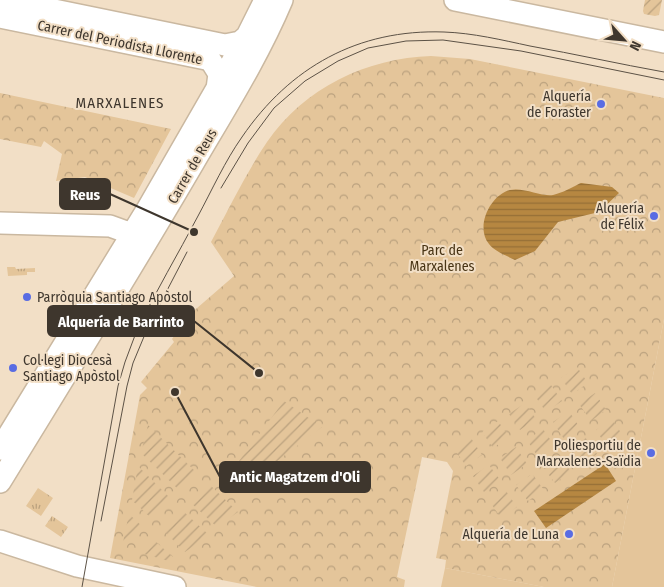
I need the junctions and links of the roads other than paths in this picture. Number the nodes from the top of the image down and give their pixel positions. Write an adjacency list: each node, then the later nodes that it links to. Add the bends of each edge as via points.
1 (5, 0): 7 (street, Carrer del Periodista Llorente, via 225,45 240,42)
2 (265, 0): 7 (street, Carrer de Reus)
3 (282, 0): 13 (street, Carrer de Reus, via 248,69 164,214)
4 (455, 0): 5 (street)
5 (519, 6): 8 (street)
6 (0, 17): 9 (street, Carrer del Periodista Llorente, via 206,59 219,74)
7 (247, 36): 9 (street, Carrer de Reus)
8 (664, 42)
9 (217, 89): 11 (street, Carrer de Reus)
10 (0, 223): 11 (street, via 110,226)
11 (132, 234): 12 (street, Carrer de Reus)
12 (0, 449)
13 (0, 482)
14 (0, 541): 15 (street, via 77,566)
15 (174, 587)

